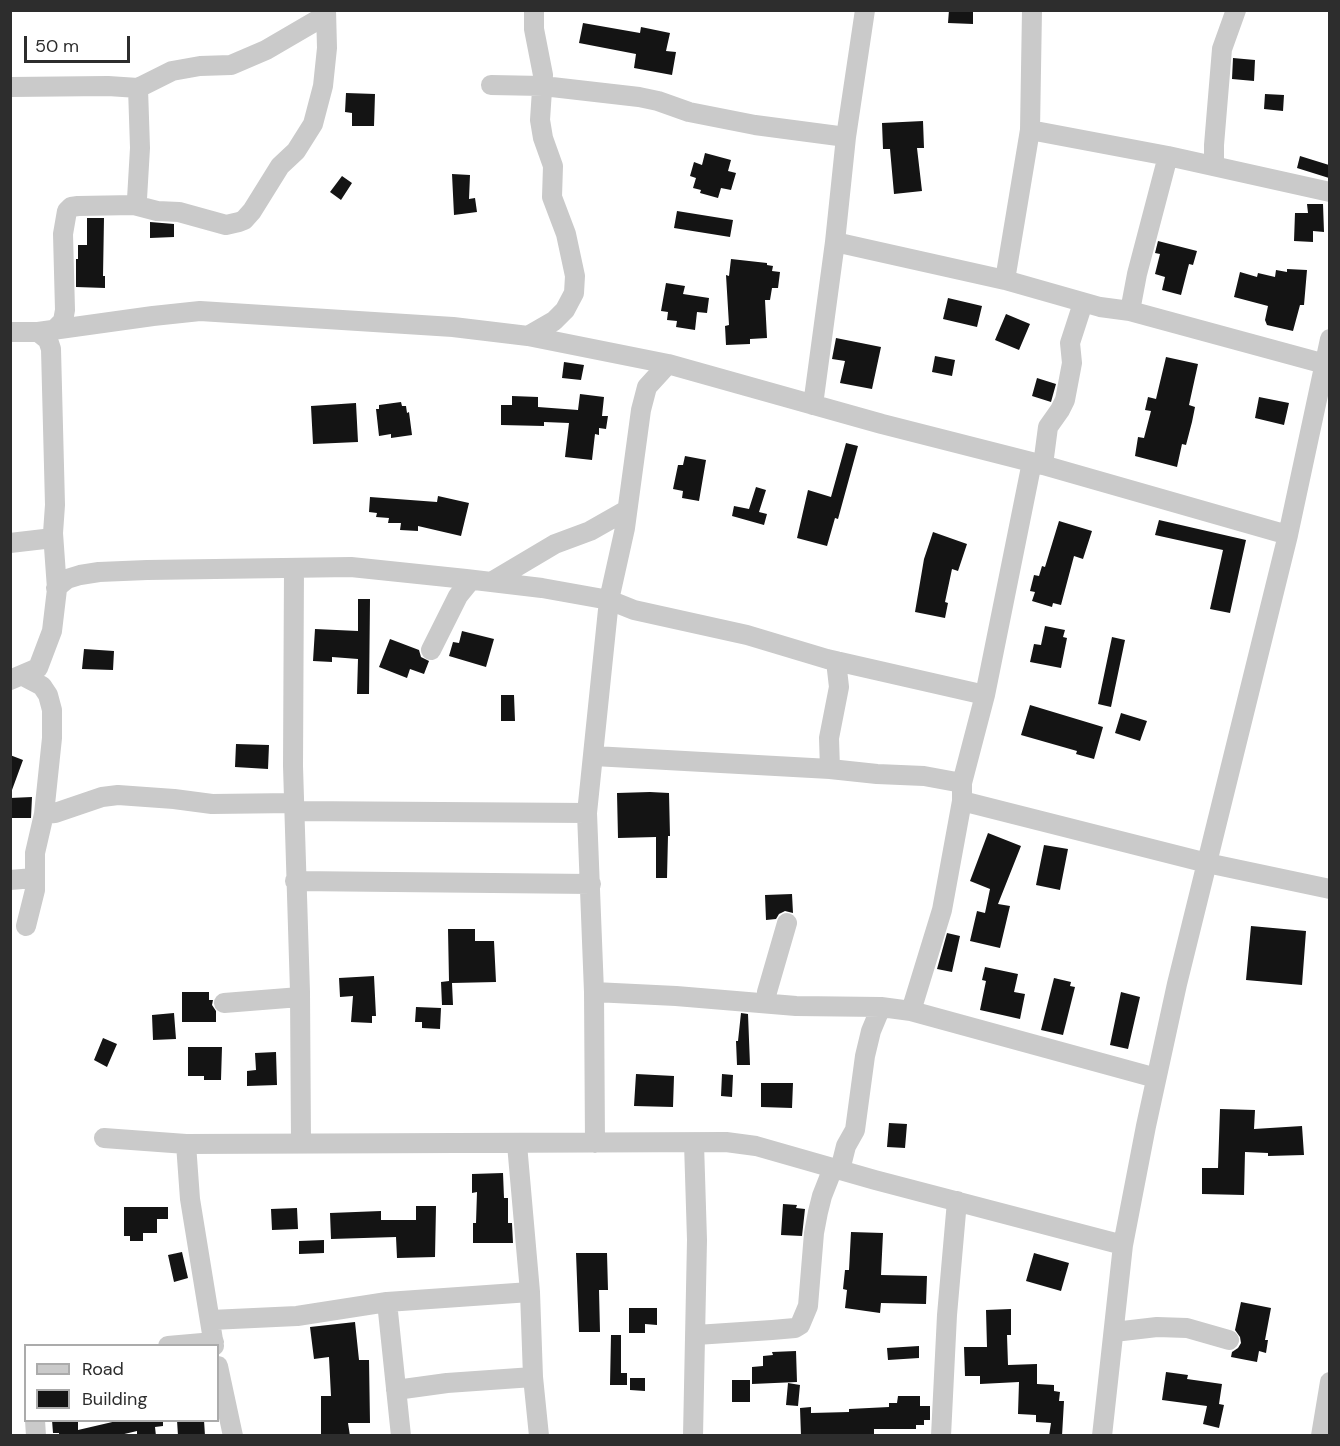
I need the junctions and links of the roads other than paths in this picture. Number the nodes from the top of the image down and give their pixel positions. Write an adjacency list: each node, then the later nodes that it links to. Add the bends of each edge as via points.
1 (534, 10): 8 (street)
2 (865, 10): 11 (street)
3 (1032, 10): 10 (street)
4 (1236, 10): 13 (street, via 1222,49)
5 (326, 13): 9 (street, via 266,50 231,65 172,71); 15 (street, via 323,86 313,124 244,220 226,225)
6 (491, 85): 8 (street)
7 (10, 87): 9 (street)
8 (543, 87): 11 (street, via 639,97 689,112); 19 (street, via 540,120 553,166 552,197 566,234 575,276 574,292)
9 (138, 88): 15 (street, via 140,148)
10 (1030, 130): 12 (street); 17 (street)
11 (846, 137): 16 (street)
12 (1168, 156): 13 (street); 20 (street)
13 (1214, 166): 14 (street)
14 (1329, 192)
15 (134, 205): 21 (street, via 78,206 67,211 63,234 65,310 63,321)
16 (835, 242): 17 (street); 28 (street)
17 (1005, 280): 18 (street)
18 (1083, 303): 20 (street); 29 (street, via 1070,343 1072,363 1065,400 1048,427)
19 (565, 310): 23 (street); 25 (street, via 572,330)
20 (1130, 311): 27 (street)
21 (47, 331): 22 (street); 23 (street, via 200,311 453,327); 33 (street, via 51,349)
22 (10, 332)
23 (528, 336): 25 (street)
24 (1329, 339): 27 (street)
25 (589, 349): 26 (street)
26 (668, 364): 28 (street); 30 (street, via 647,387)
27 (1325, 364): 31 (street)
28 (813, 405): 29 (street)
29 (1038, 463): 31 (street); 43 (street)
30 (627, 510): 37 (street, via 590,531 555,544); 39 (street)
31 (1288, 535): 50 (street)
32 (10, 543): 33 (street)
33 (54, 544): 35 (street, via 64,566); 38 (street)
34 (294, 568): 35 (street); 36 (street, via 351,567); 47 (street)
35 (80, 575): 38 (street)
36 (471, 580): 37 (street); 40 (street, via 458,596)
37 (491, 582): 39 (street)
38 (56, 588): 42 (street, via 52,631 45,653 38,668)
39 (609, 600): 41 (street, via 634,610 747,635); 44 (street)
40 (431, 650)
41 (836, 661): 43 (street); 45 (street, via 839,687 829,738)
42 (17, 678): 49 (street, via 42,686 52,710)
43 (985, 695): 46 (street)
44 (594, 756): 45 (street); 48 (street)
45 (830, 769): 46 (street, via 924,776)
46 (962, 792): 50 (street); 63 (street, via 942,910)
47 (294, 807): 48 (street); 49 (street, via 118,795); 53 (street)
48 (587, 813): 54 (street)
49 (44, 814): 51 (street)
50 (1207, 863): 55 (street); 64 (street)
51 (34, 878): 52 (street); 57 (street)
52 (10, 880)
53 (295, 881): 54 (street); 59 (street)
54 (591, 884): 58 (street)
55 (1329, 889)
56 (787, 923): 61 (street)
57 (26, 926)
58 (594, 992): 61 (street); 67 (street)
59 (300, 996): 60 (street); 66 (street)
60 (224, 1003)
61 (766, 1003): 62 (street)
62 (881, 1007): 63 (street); 71 (street, via 865,1056 855,1130)
63 (911, 1011): 64 (street)
64 (1156, 1078): 73 (street)
65 (104, 1138): 69 (street)
66 (301, 1142): 69 (street); 70 (street)
67 (596, 1143): 68 (street); 70 (street)
68 (694, 1143): 71 (street, via 756,1146); 78 (street)
69 (186, 1144): 76 (street, via 189,1199)
70 (517, 1144): 74 (street)
71 (837, 1169): 72 (street); 78 (street, via 818,1212 808,1306 800,1325)
72 (957, 1201): 73 (street); 89 (street)
73 (1123, 1245): 77 (street)
74 (530, 1292): 75 (street); 82 (street)
75 (387, 1302): 76 (street, via 297,1316); 84 (street)
76 (211, 1320): 80 (street)
77 (1114, 1332): 79 (street, via 1187,1328); 90 (street)
78 (696, 1335): 88 (street)
79 (1229, 1340)
80 (214, 1344)
81 (219, 1371): 85 (street)
82 (533, 1377): 84 (street); 87 (street)
83 (1329, 1382): 91 (street)
84 (396, 1390): 86 (street)
85 (233, 1436)
86 (401, 1436)
87 (538, 1436)
88 (693, 1436)
89 (941, 1436)
90 (1102, 1436)
91 (1321, 1436)

